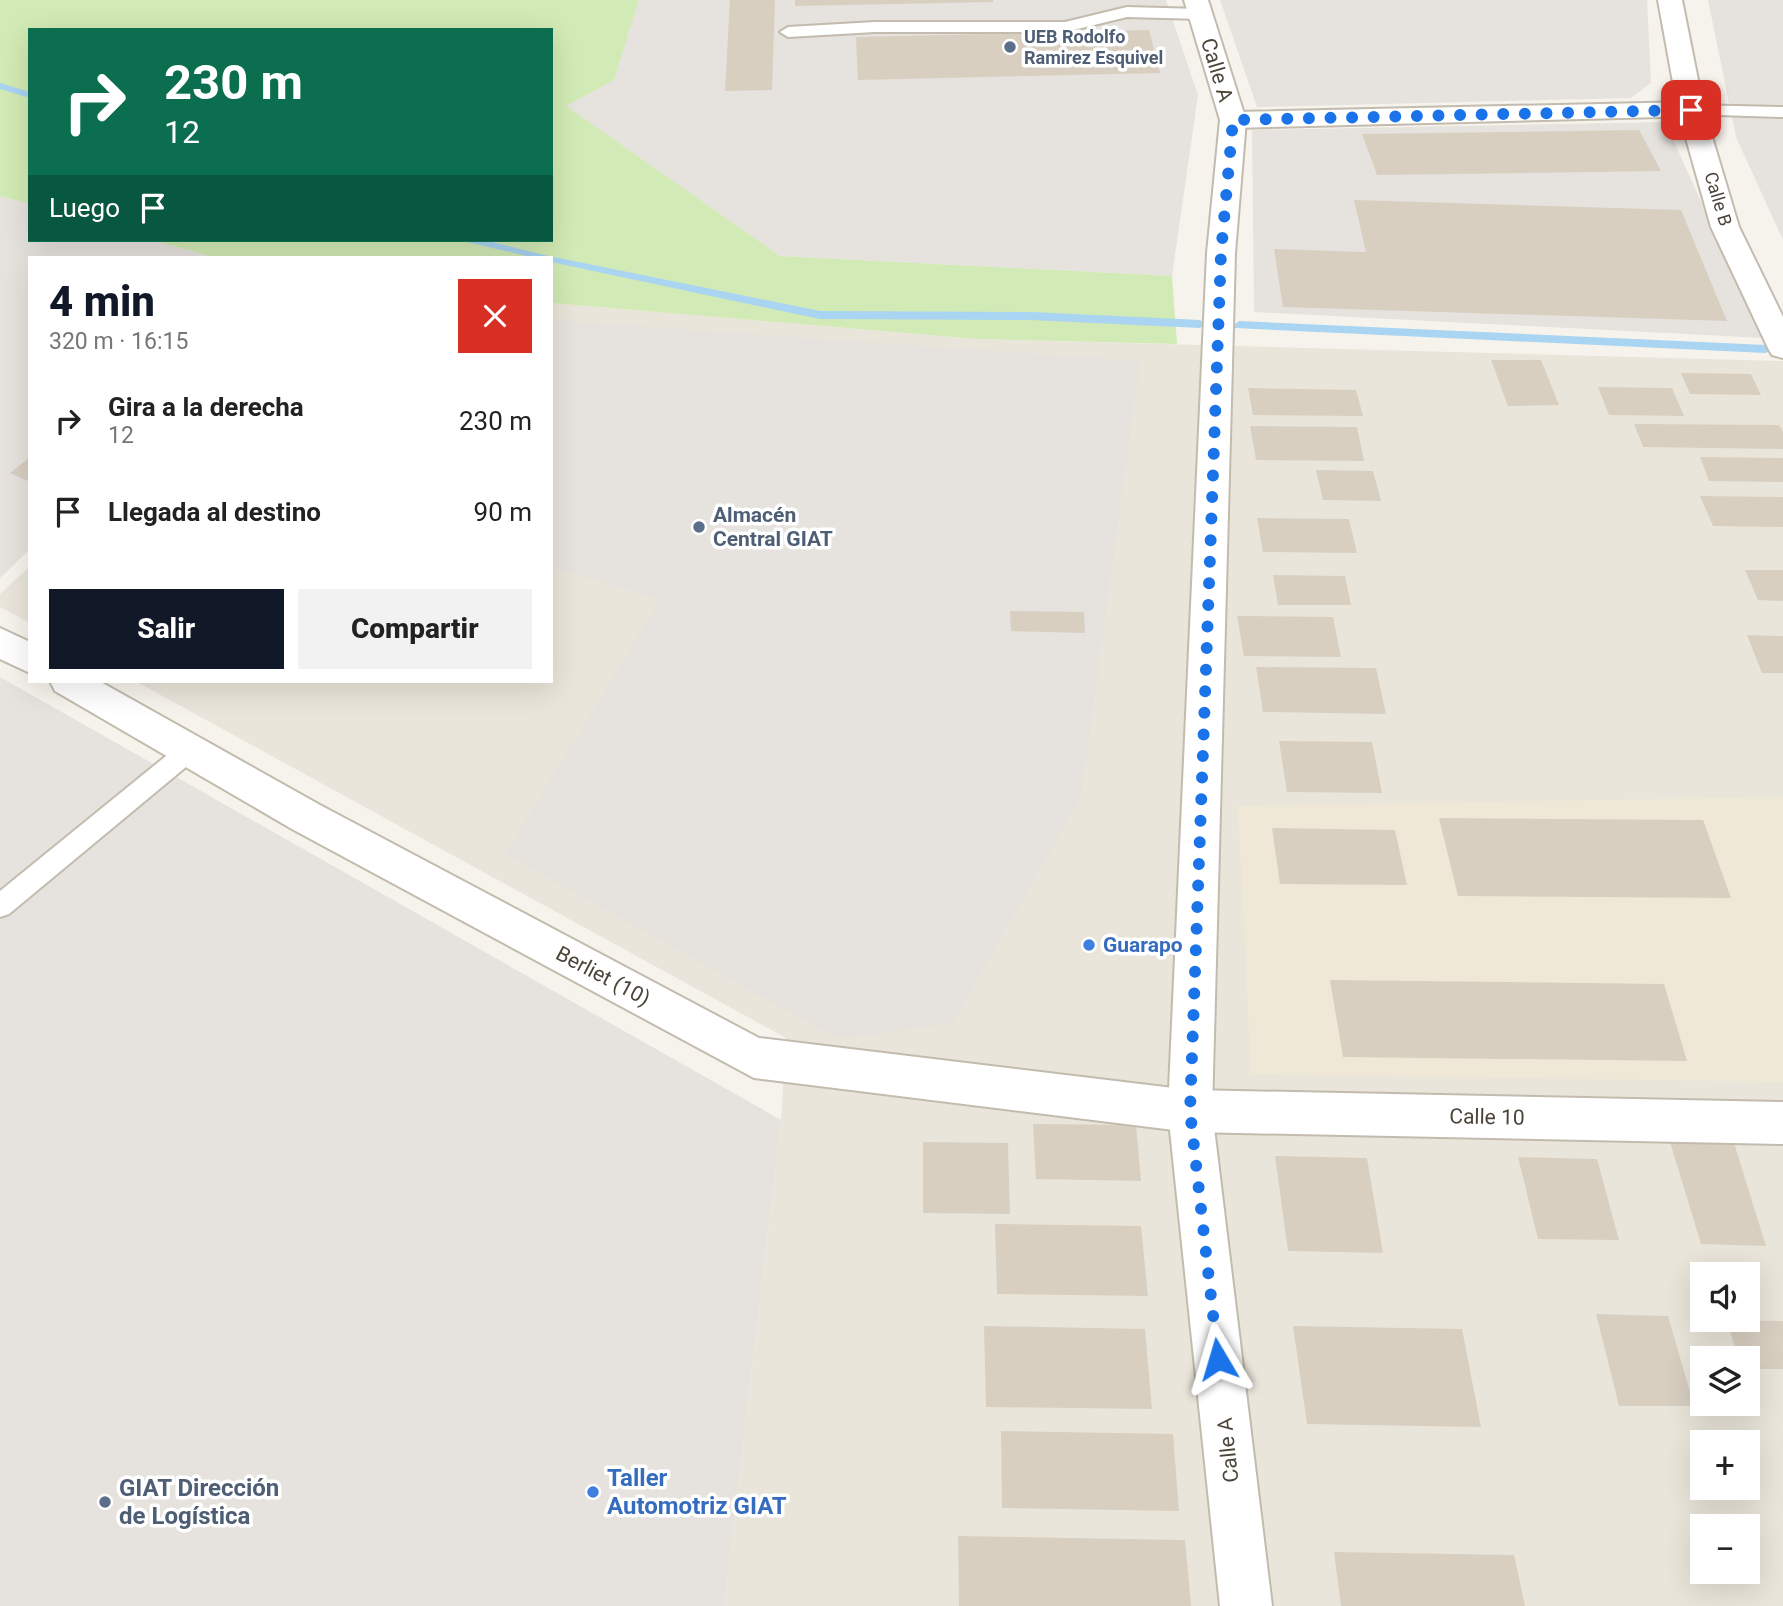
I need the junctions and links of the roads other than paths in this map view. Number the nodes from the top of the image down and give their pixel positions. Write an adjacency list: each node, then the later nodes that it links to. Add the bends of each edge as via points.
1 (1670, 0): 4 (street, Calle B)
2 (1198, 7): 3 (lane, via 1127,12 1065,27); 6 (street, Calle A)
3 (789, 32)
4 (1691, 110): 5 (lane); 6 (street); 7 (street, Calle B, via 1725,228)
5 (1783, 113)
6 (1233, 120): 13 (street, Calle A, via 1221,253)
7 (1783, 348)
8 (0, 642): 9 (street)
9 (28, 658)
10 (72, 683): 11 (street, Berliet (10))
11 (190, 750): 12 (lane); 13 (street, Berliet (10), via 754,1058)
12 (0, 906)
13 (1190, 1111): 14 (street, Calle 10); 15 (street, Calle A)
14 (1783, 1123)
15 (1246, 1606)

